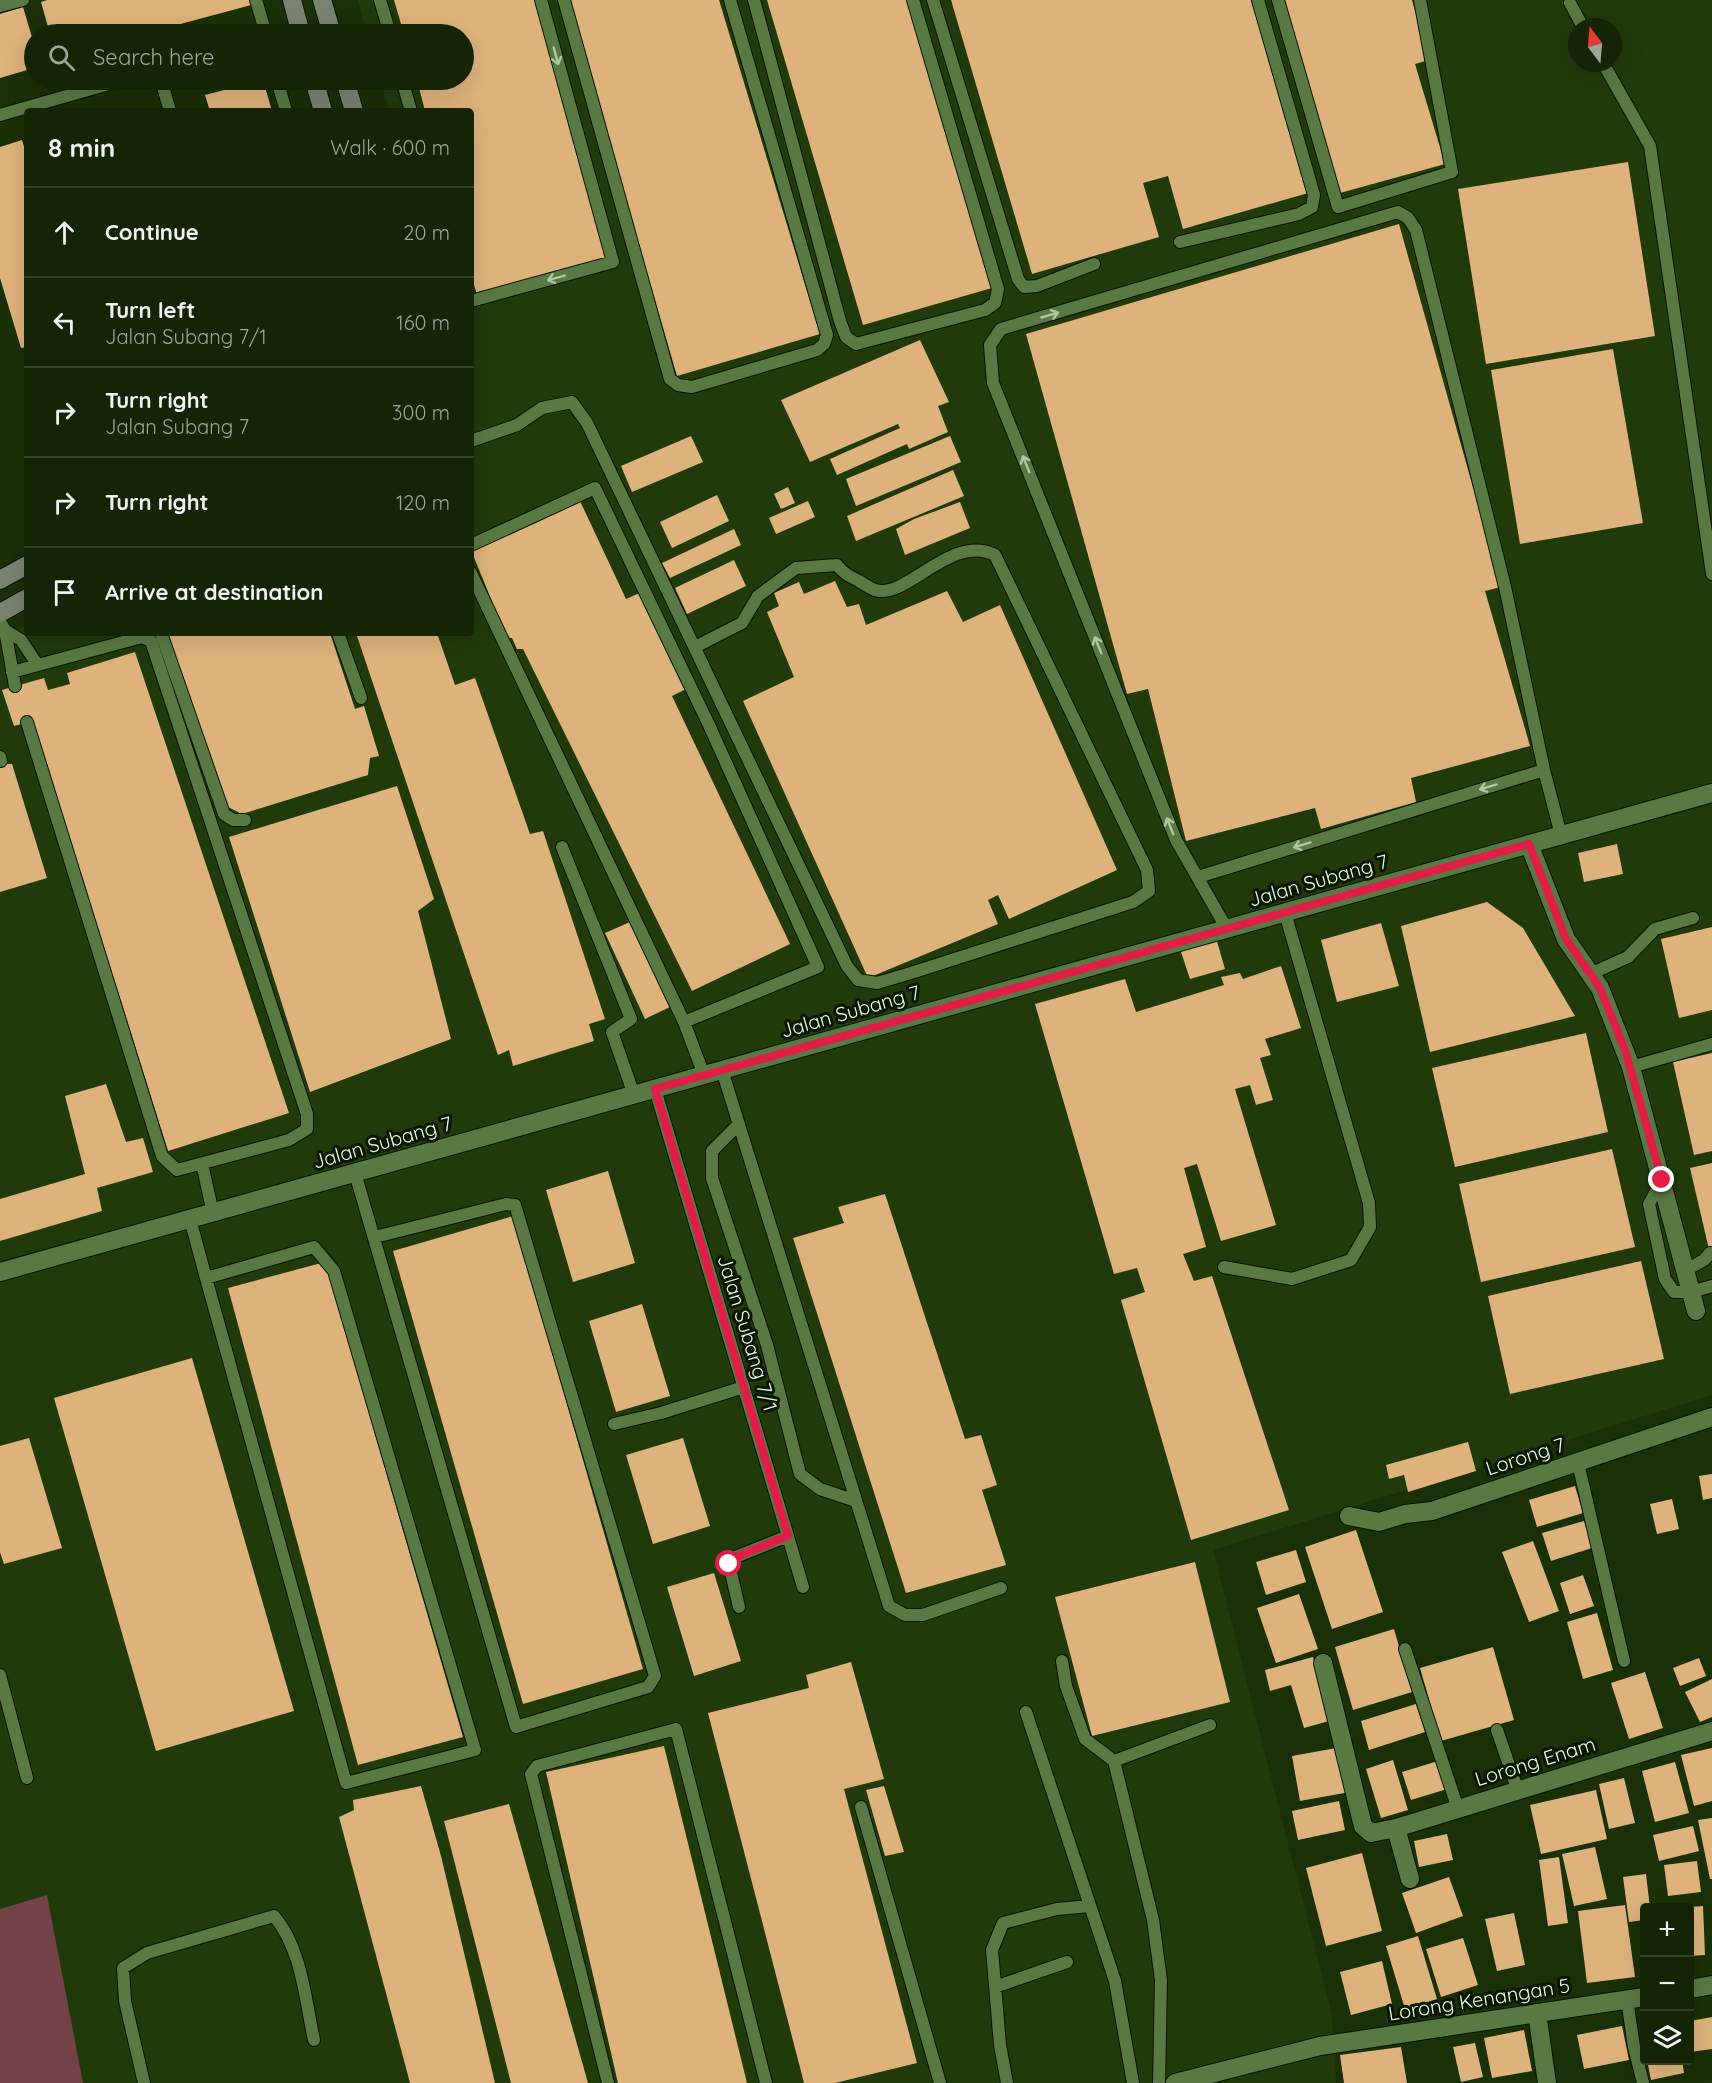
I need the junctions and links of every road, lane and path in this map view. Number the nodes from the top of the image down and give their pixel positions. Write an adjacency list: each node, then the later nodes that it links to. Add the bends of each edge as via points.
1 (23, 0): 16 (lane)
2 (256, 0): 18 (lane)
3 (292, 0): 19 (street)
4 (322, 0): 20 (street)
5 (380, 0): 21 (lane)
6 (541, 0): 39 (lane, one-way to 39, via 613,262)
7 (564, 0): 8 (lane, via 670,379 692,387 818,350 827,335)
8 (730, 0)
9 (754, 0): 10 (lane, via 840,321 846,337 856,344 985,310 995,303 998,289)
10 (913, 0)
11 (933, 0): 38 (lane, via 1018,279 1024,287 1036,286)
12 (1258, 0): 37 (lane, via 1314,195 1312,207 1299,214)
13 (1278, 0): 14 (lane, via 1338,207 1452,171)
14 (1420, 0)
15 (1570, 3): 17 (lane)
16 (0, 6)
17 (1579, 18)
18 (263, 24)
19 (298, 24)
20 (329, 24)
21 (387, 24)
22 (1609, 72): 43 (lane, via 1650,146)
23 (92, 90): 29 (lane)
24 (164, 90): 30 (lane)
25 (280, 90): 31 (lane)
26 (317, 90): 32 (street)
27 (348, 90): 33 (street)
28 (405, 90): 34 (lane)
29 (39, 107)
30 (169, 108)
31 (285, 108)
32 (322, 108)
33 (353, 108)
34 (410, 108)
35 (24, 110): 36 (lane)
36 (0, 115)
37 (1180, 242)
38 (1094, 264)
39 (474, 300)
40 (474, 440): 50 (lane, via 517,425 542,408 572,402 587,423)
41 (474, 544): 67 (lane, via 595,488 709,725 818,967)
42 (24, 567): 45 (street)
43 (1712, 574)
44 (474, 579): 67 (lane)
45 (0, 580)
46 (24, 601): 47 (street)
47 (2, 621): 51 (lane); 52 (lane)
48 (162, 636): 58 (lane, via 224,814 233,820)
49 (339, 636): 54 (lane)
50 (695, 647): 50 (lane, via 858,980 877,983 911,973 1133,902 1149,891 1147,870 995,555 983,549 953,555 894,588 877,591 844,574 837,565 796,568 758,596 742,623)
51 (38, 664): 52 (lane); 75 (lane, via 142,637 151,641 307,1114 307,1129 289,1140)
52 (12, 672): 53 (lane)
53 (15, 686)
54 (361, 698)
55 (27, 723): 75 (lane, via 162,1156 177,1170)
56 (1544, 770): 59 (lane); 62 (lane, one-way to 62); 62 (lane, one-way to 56, via 1176,840 993,383 990,345 1001,329 1398,212 1408,218 1416,230 1505,587)
57 (1712, 793): 59 (street, Jalan Subang 7)
58 (245, 820)
59 (1561, 835): 60 (street, Jalan Subang 7)
60 (1529, 844): 63 (street, Jalan Subang 7); 66 (street, via 1566,939)
61 (562, 847): 73 (lane, via 631,1019 612,1032)
62 (1198, 877): 65 (lane)
63 (1285, 913): 65 (street, Jalan Subang 7); 82 (lane, via 1369,1203 1370,1227 1351,1260 1292,1279)
64 (1693, 918): 66 (lane, via 1655,929 1628,957)
65 (1227, 929): 70 (street, Jalan Subang 7)
66 (1590, 974): 69 (street, via 1600,988)
67 (684, 1022): 71 (lane)
68 (1712, 1044): 69 (lane)
69 (1632, 1067): 77 (street)
70 (722, 1070): 71 (street, Jalan Subang 7); 74 (lane)
71 (704, 1075): 72 (street, Jalan Subang 7)
72 (655, 1089): 73 (street, Jalan Subang 7); 89 (lane, Jalan Subang 7/1)
73 (634, 1095): 76 (street, Jalan Subang 7)
74 (739, 1124): 93 (lane); 93 (lane, via 712,1151 712,1178 766,1345 800,1474 820,1489)
75 (202, 1164): 78 (lane)
76 (355, 1173): 78 (street, Jalan Subang 7); 80 (lane)
77 (1662, 1180): 83 (street); 87 (lane, via 1649,1204 1665,1279 1674,1292)
78 (213, 1213): 79 (street, Jalan Subang 7)
79 (190, 1219): 84 (street, Jalan Subang 7); 85 (lane)
80 (375, 1237): 80 (lane, via 515,1205 655,1676 648,1688 516,1727)
81 (1710, 1253): 83 (lane)
82 (1224, 1267)
83 (1686, 1270): 87 (street)
84 (0, 1272)
85 (206, 1278): 85 (lane, via 314,1247 334,1271 475,1750 346,1783)
86 (1712, 1286): 87 (lane)
87 (1692, 1292): 88 (street)
88 (1696, 1311)
89 (744, 1387): 91 (lane); 95 (lane, Jalan Subang 7/1)
90 (1712, 1417): 92 (street, Lorong 7)
91 (614, 1424)
92 (1578, 1463): 94 (street, Lorong 7, via 1432,1510 1379,1522); 101 (lane)
93 (856, 1501): 97 (lane, via 889,1606 905,1615 923,1615)
94 (1348, 1516)
95 (788, 1536): 96 (lane, Jalan Subang 7/1); 98 (lane, via 733,1558 729,1564)
96 (803, 1587)
97 (1001, 1588)
98 (739, 1606)
99 (1405, 1649): 112 (lane)
100 (1062, 1661): 108 (lane, via 1066,1686 1085,1739)
101 (1624, 1661)
102 (1323, 1663): 113 (street, Lorong Enam, via 1363,1826 1371,1833)
103 (0, 1675): 109 (lane)
104 (1026, 1712): 115 (lane)
105 (1210, 1725): 108 (lane)
106 (1497, 1730): 110 (lane)
107 (1712, 1731): 110 (street, Lorong Enam)
108 (1114, 1761): 129 (lane, via 1153,1920 1161,1980)
109 (27, 1778)
110 (1518, 1791): 112 (street, Lorong Enam)
111 (861, 1808): 126 (lane)
112 (1458, 1809): 113 (street, Lorong Enam)
113 (1396, 1828): 114 (street)
114 (1410, 1879)
115 (1090, 1906): 118 (lane, via 1057,1909 1003,1923 992,1950); 128 (lane, via 1114,1981)
116 (1066, 1962): 118 (lane)
117 (1712, 1985): 119 (street)
118 (994, 1987): 127 (lane)
119 (1694, 1988)
120 (1636, 1998): 121 (street, Lorong Kenangan 5); 132 (lane, via 1634,2047)
121 (1537, 2013): 130 (street, Lorong Kenangan 5, via 1320,2046); 131 (street)
122 (314, 2040): 123 (lane, via 294,1954 286,1930 274,1916 147,1953 123,1968 124,2001)
123 (144, 2083)
124 (608, 2083): 125 (lane, via 531,1774 537,1766 676,1729)
125 (766, 2083)
126 (940, 2083)
127 (1007, 2083)
128 (1133, 2083)
129 (1159, 2083)
130 (1174, 2083)
131 (1547, 2083)
132 (1643, 2083)

